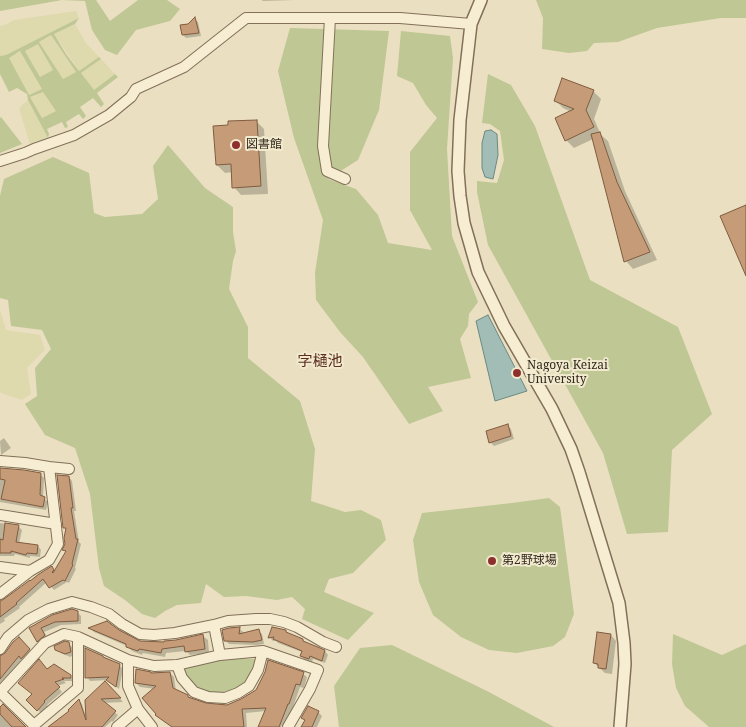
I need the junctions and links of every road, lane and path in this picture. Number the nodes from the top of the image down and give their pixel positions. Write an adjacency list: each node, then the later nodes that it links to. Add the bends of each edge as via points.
1 (482, 0): 3 (street)
2 (330, 18): 3 (street, via 400,18); 4 (street, via 246,18 184,66 136,90 109,115 74,136); 5 (street, via 323,146 327,171)
3 (471, 24): 27 (street, via 462,91 458,171 464,223 478,272 504,326 552,409 579,472 619,603 625,664)
4 (0, 161)
5 (345, 179)
6 (0, 461): 7 (street)
7 (49, 466): 8 (street); 10 (street)
8 (69, 468)
9 (0, 514): 10 (street)
10 (56, 524): 12 (street, via 58,544 49,560)
11 (0, 566): 12 (street)
12 (30, 571): 13 (street)
13 (0, 594)
14 (214, 625): 16 (street, via 270,619 284,622); 17 (street, via 175,633 140,634 109,614 72,602 28,620 8,637); 19 (street)
15 (78, 637): 20 (street); 22 (street, via 64,634 45,643); 22 (street, via 78,688 34,725)
16 (336, 647)
17 (0, 649)
18 (263, 651): 19 (street); 21 (street, via 249,686 225,698 194,692 182,678); 26 (street, via 318,670)
19 (220, 655): 21 (street)
20 (128, 660): 21 (street, via 154,666); 23 (street, via 128,686)
21 (177, 665)
22 (0, 692)
23 (138, 709): 24 (street); 25 (street)
24 (117, 727)
25 (152, 727)
26 (288, 727)
27 (620, 727)

